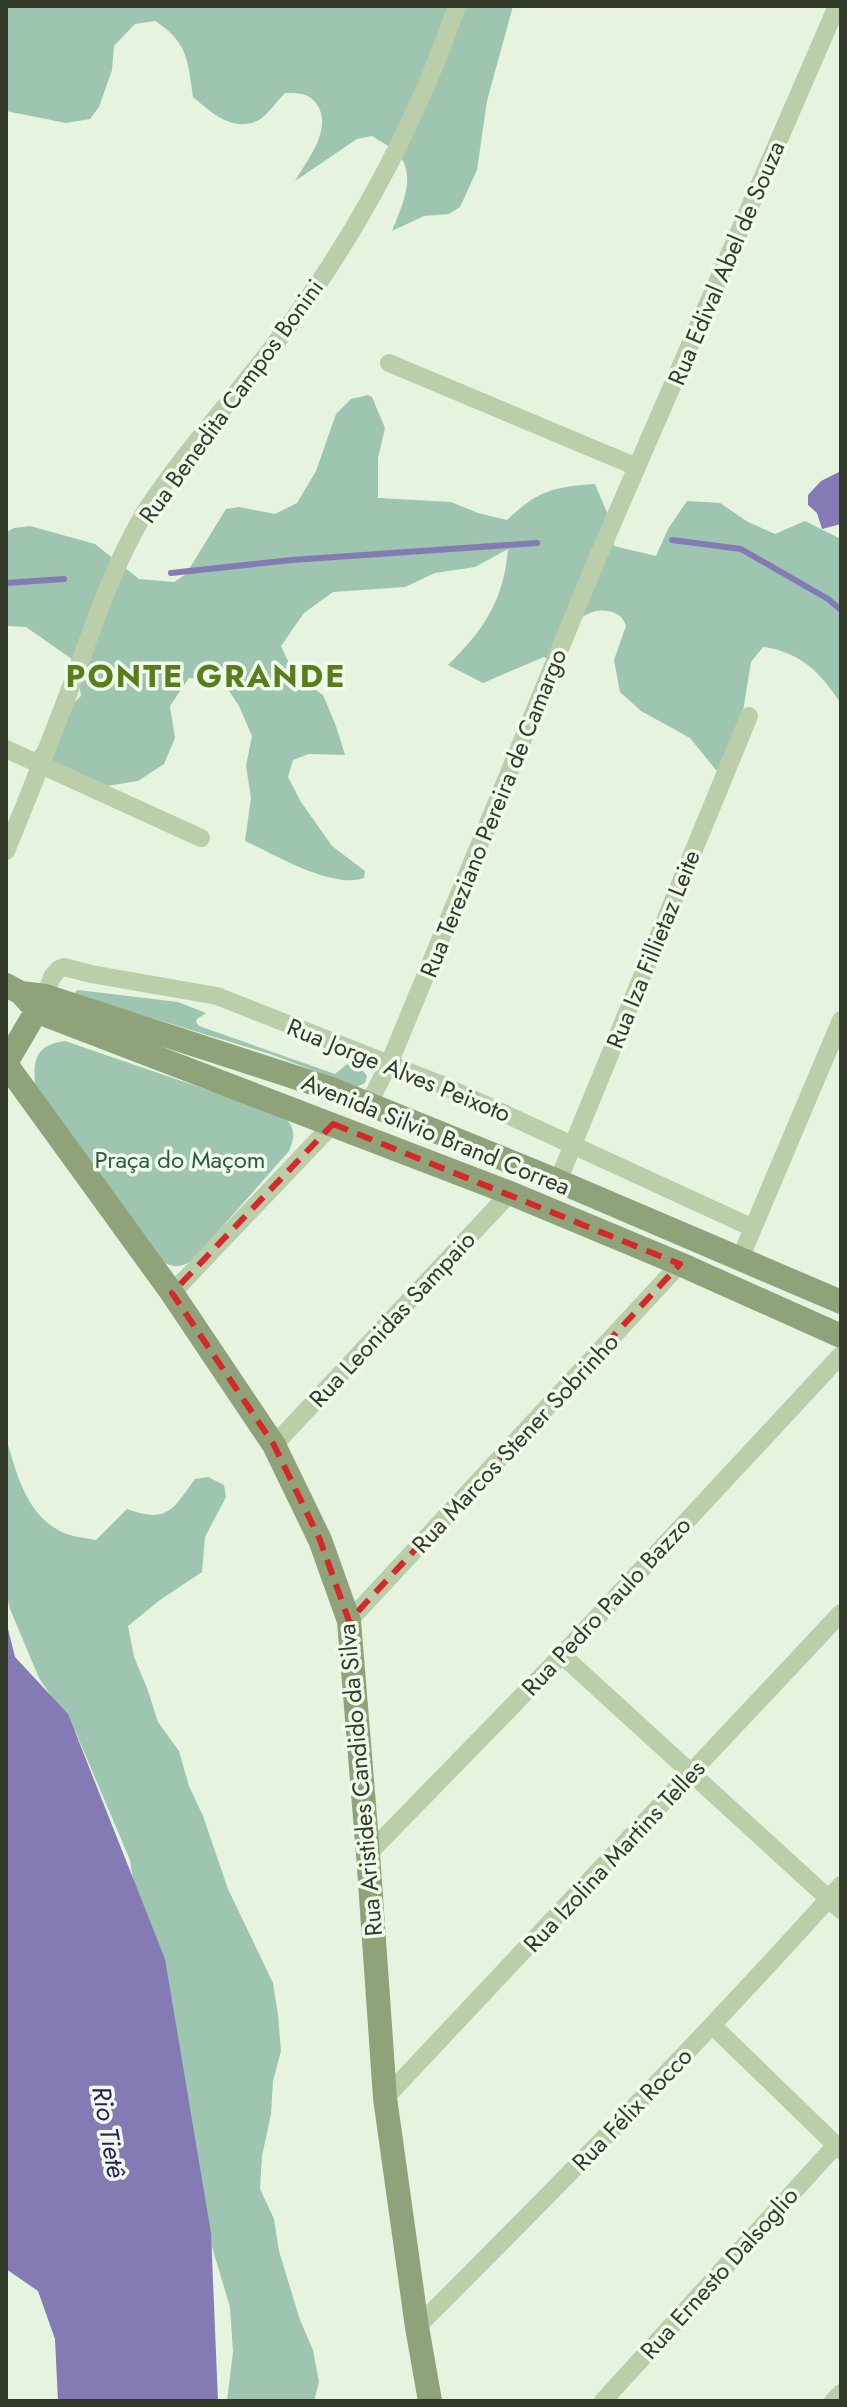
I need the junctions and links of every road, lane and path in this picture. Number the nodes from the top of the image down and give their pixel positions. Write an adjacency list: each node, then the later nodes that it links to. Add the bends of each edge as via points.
1 (457, 6): 8 (street, Rua Benedita Campos Bonini, via 399,144 364,211 280,337 147,510 112,574)
2 (837, 6): 4 (street, Rua Edival Abel de Souza)
3 (389, 363): 4 (street)
4 (637, 467): 5 (street, Rua Edival Abel de Souza)
5 (614, 520): 14 (street, Rua Tereziano Pereira de Camargo)
6 (749, 716): 17 (street, Rua Iza Fillietaz Leite)
7 (6, 749): 8 (street)
8 (42, 763): 9 (street); 10 (street, Rua Benedita Campos Bonini)
9 (201, 838)
10 (6, 851)
11 (27, 997): 13 (main road); 14 (street, Rua Jorge Alves Peixoto, via 64,967 217,996); 15 (main road, Avenida Silvio Brand Correa, via 334,1090); 16 (main road, Avenida Silvio Brand Correa)
12 (841, 1020): 20 (street)
13 (6, 1064): 23 (main road, Rua Aristides Candido da Silva)
14 (389, 1064): 15 (street, Rua Tereziano Pereira de Camargo); 17 (street, Rua Jorge Alves Peixoto)
15 (368, 1105): 18 (main road, Avenida Silvio Brand Correa)
16 (333, 1124): 19 (main road, Avenida Silvio Brand Correa); 23 (street)
17 (573, 1144): 18 (street, Rua Iza Fillietaz Leite); 20 (street, Rua Jorge Alves Peixoto)
18 (558, 1181): 21 (main road, Avenida Silvio Brand Correa)
19 (510, 1193): 22 (main road, Avenida Silvio Brand Correa); 27 (street, Rua Leonidas Sampaio)
20 (753, 1228): 21 (street)
21 (740, 1259): 24 (main road, Avenida Silvio Brand Correa)
22 (680, 1264): 25 (main road, Avenida Silvio Brand Correa); 29 (street, Rua Marcos Stener Sobrinho)
23 (172, 1293): 27 (main road, Rua Aristides Candido da Silva)
24 (841, 1302)
25 (841, 1336)
26 (841, 1355): 30 (street, Rua Pedro Paulo Bazzo)
27 (274, 1445): 29 (main road, Rua Aristides Candido da Silva, via 320,1540)
28 (841, 1613): 31 (street, Rua Izolina Martins Telles)
29 (349, 1621): 32 (main road, Rua Aristides Candido da Silva)
30 (562, 1655): 31 (street); 32 (street, Rua Pedro Paulo Bazzo)
31 (692, 1773): 33 (street); 35 (street, Rua Izolina Martins Telles)
32 (368, 1854): 35 (main road, Rua Aristides Candido da Silva)
33 (837, 1898): 34 (street, Rua Félix Rocco)
34 (712, 2025): 36 (street); 37 (street, Rua Félix Rocco)
35 (385, 2098): 37 (main road, Rua Aristides Candido da Silva)
36 (838, 2147): 40 (street, Rua Ernesto Dalsoglio)
37 (417, 2327): 39 (main road, Rua Aristides Candido da Silva)
38 (841, 2393): 41 (street)
39 (430, 2401)
40 (603, 2401)
41 (833, 2401)

